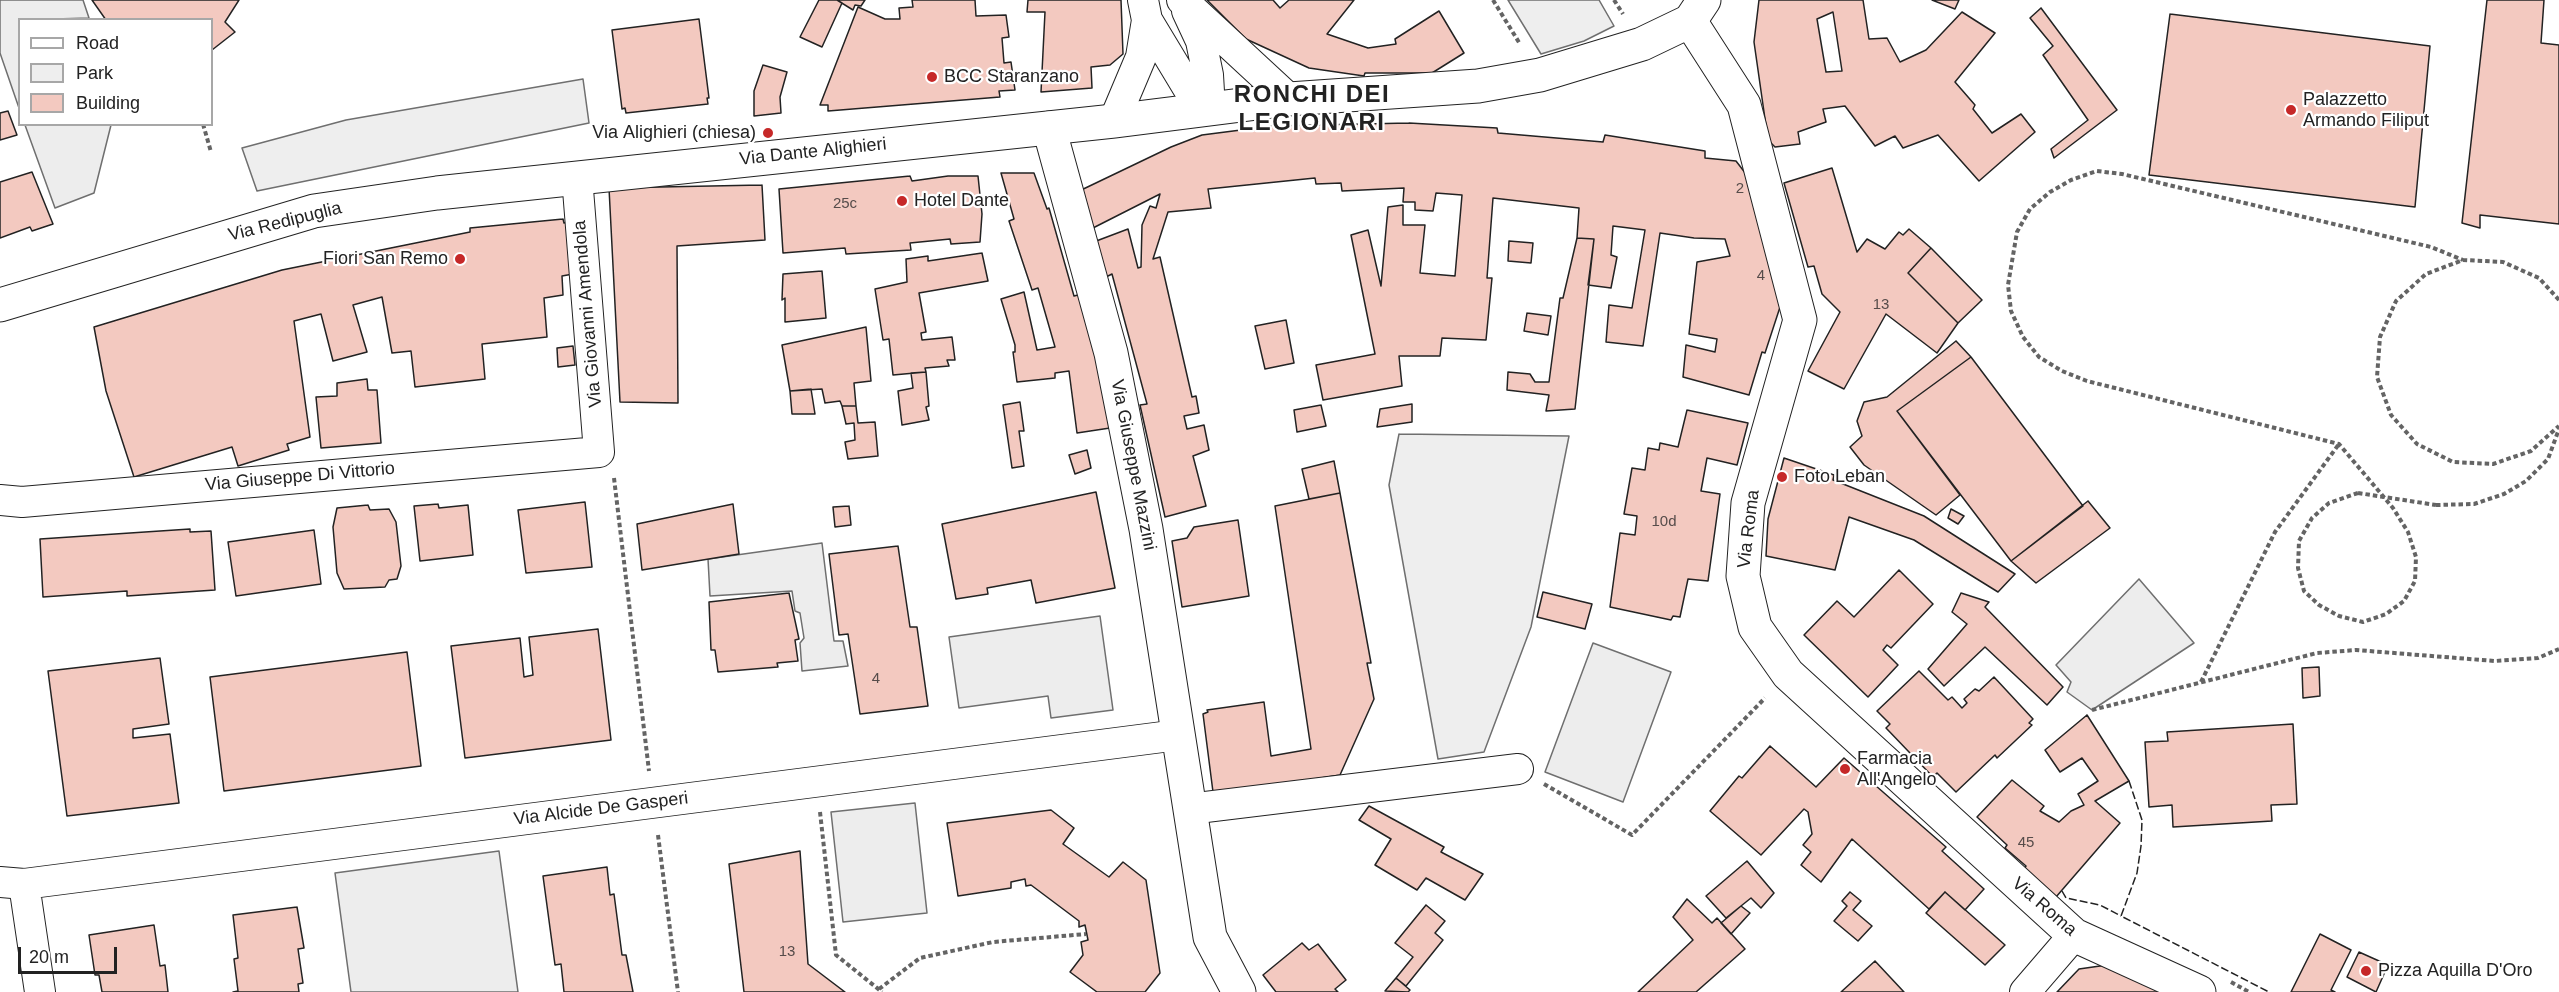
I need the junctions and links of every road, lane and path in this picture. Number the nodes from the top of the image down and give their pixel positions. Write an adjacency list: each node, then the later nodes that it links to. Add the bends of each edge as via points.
1 (1182, 0): 6 (street); 7 (street, via 1201,41)
2 (1493, 0): 5 (path)
3 (1145, 10): 7 (street, via 1188,88); 8 (street, via 1141,57)
4 (1697, 10): 5 (street, Via Dante Alighieri, via 1642,44); 21 (street, Via Roma, via 1744,105 1800,321 1748,503 1743,576 1755,627)
5 (1540, 75): 6 (street, Via Dante Alighieri, via 1478,86)
6 (1289, 99): 7 (street, Via Dante Alighieri)
7 (1210, 109): 8 (street, Via Dante Alighieri)
8 (1114, 121): 10 (street, Via Dante Alighieri)
9 (204, 126): 11 (path)
10 (1049, 128): 12 (street, Via Dante Alighieri); 24 (street, Via Giuseppe Mazzini, via 1111,353 1146,529)
11 (211, 152)
12 (577, 177): 15 (street, Via Redipuglia, via 314,211); 18 (street, Via Giovanni Amendola)
13 (2463, 260): 14 (path, via 2503,262 2539,278); 16 (path, via 2426,274 2396,301 2380,337 2377,377 2391,414 2417,444 2453,462 2493,464 2531,451); 17 (path, via 2431,247 2097,171 2071,180 2030,209 2018,232 2008,285 2011,311 2023,337 2039,357 2087,381)
14 (2559, 300)
15 (0, 305)
16 (2559, 428): 17 (path, bridge, via 2548,459 2526,481 2504,494 2474,504 2436,506 2358,493 2329,503 2312,518 2299,542 2298,568 2304,591 2339,616 2363,622 2386,614 2404,601 2415,581 2416,557 2408,532 2393,508)
17 (2339, 444): 22 (path, via 2275,532)
18 (599, 452): 19 (street, Via Giuseppe Di Vittorio, via 34,501); 27 (path, via 613,464)
19 (0, 500)
20 (2559, 650): 22 (path, via 2538,658 2494,661 2366,651 2317,653)
21 (1788, 674): 25 (path, via 1632,835); 31 (street, Via Roma)
22 (2201, 682): 23 (path)
23 (2092, 710)
24 (1178, 735): 26 (street, Via Alcide De Gasperi); 28 (street, Via Giuseppe Mazzini)
25 (1518, 769): 28 (street)
26 (816, 781): 27 (street, Via Alcide De Gasperi); 32 (path, via 836,955)
27 (653, 802): 29 (street, Via Alcide De Gasperi); 34 (path)
28 (1189, 809): 35 (street, Via Giuseppe Mazzini, via 1210,937)
29 (12, 883): 33 (street, Via Alcide De Gasperi)
30 (1086, 934): 32 (path, via 993,942 920,958)
31 (2074, 935): 36 (street); 37 (street, Via Roma)
32 (881, 990)
33 (40, 992)
34 (678, 992)
35 (1239, 992)
36 (2025, 992)
37 (2199, 992)

